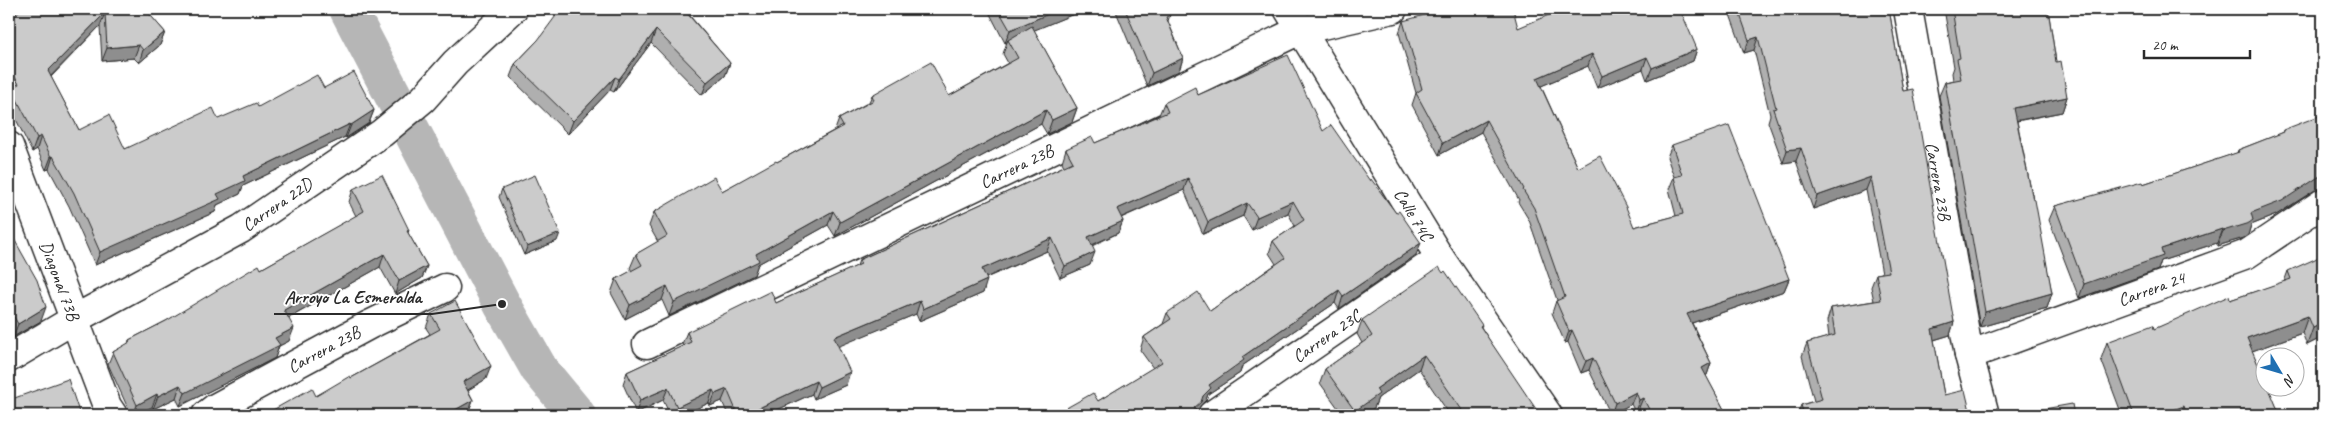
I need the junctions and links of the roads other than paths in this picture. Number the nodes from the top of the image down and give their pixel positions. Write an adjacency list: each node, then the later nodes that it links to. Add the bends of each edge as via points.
1 (513, 9): 9 (street, Carrera 22D, via 455,63 423,99 382,132 241,229)
2 (1394, 9): 4 (street, Carrera 23B)
3 (1908, 9): 11 (street, Carrera 23B)
4 (1294, 19): 7 (street, Calle 74C); 10 (street, Carrera 23B)
5 (9, 146): 9 (street, Diagonal 73B)
6 (2323, 204): 11 (street, Carrera 24, via 2247,254)
7 (1440, 258): 15 (street, Carrera 23C); 16 (street, Calle 74C)
8 (445, 288): 14 (street, Carrera 23B, via 369,325)
9 (73, 320): 12 (street, Carrera 22D); 13 (street, Diagonal 73B)
10 (647, 344)
11 (1970, 355): 17 (street, Carrera 23B)
12 (9, 358)
13 (113, 415)
14 (206, 415)
15 (1212, 415)
16 (1548, 415)
17 (1985, 415)

